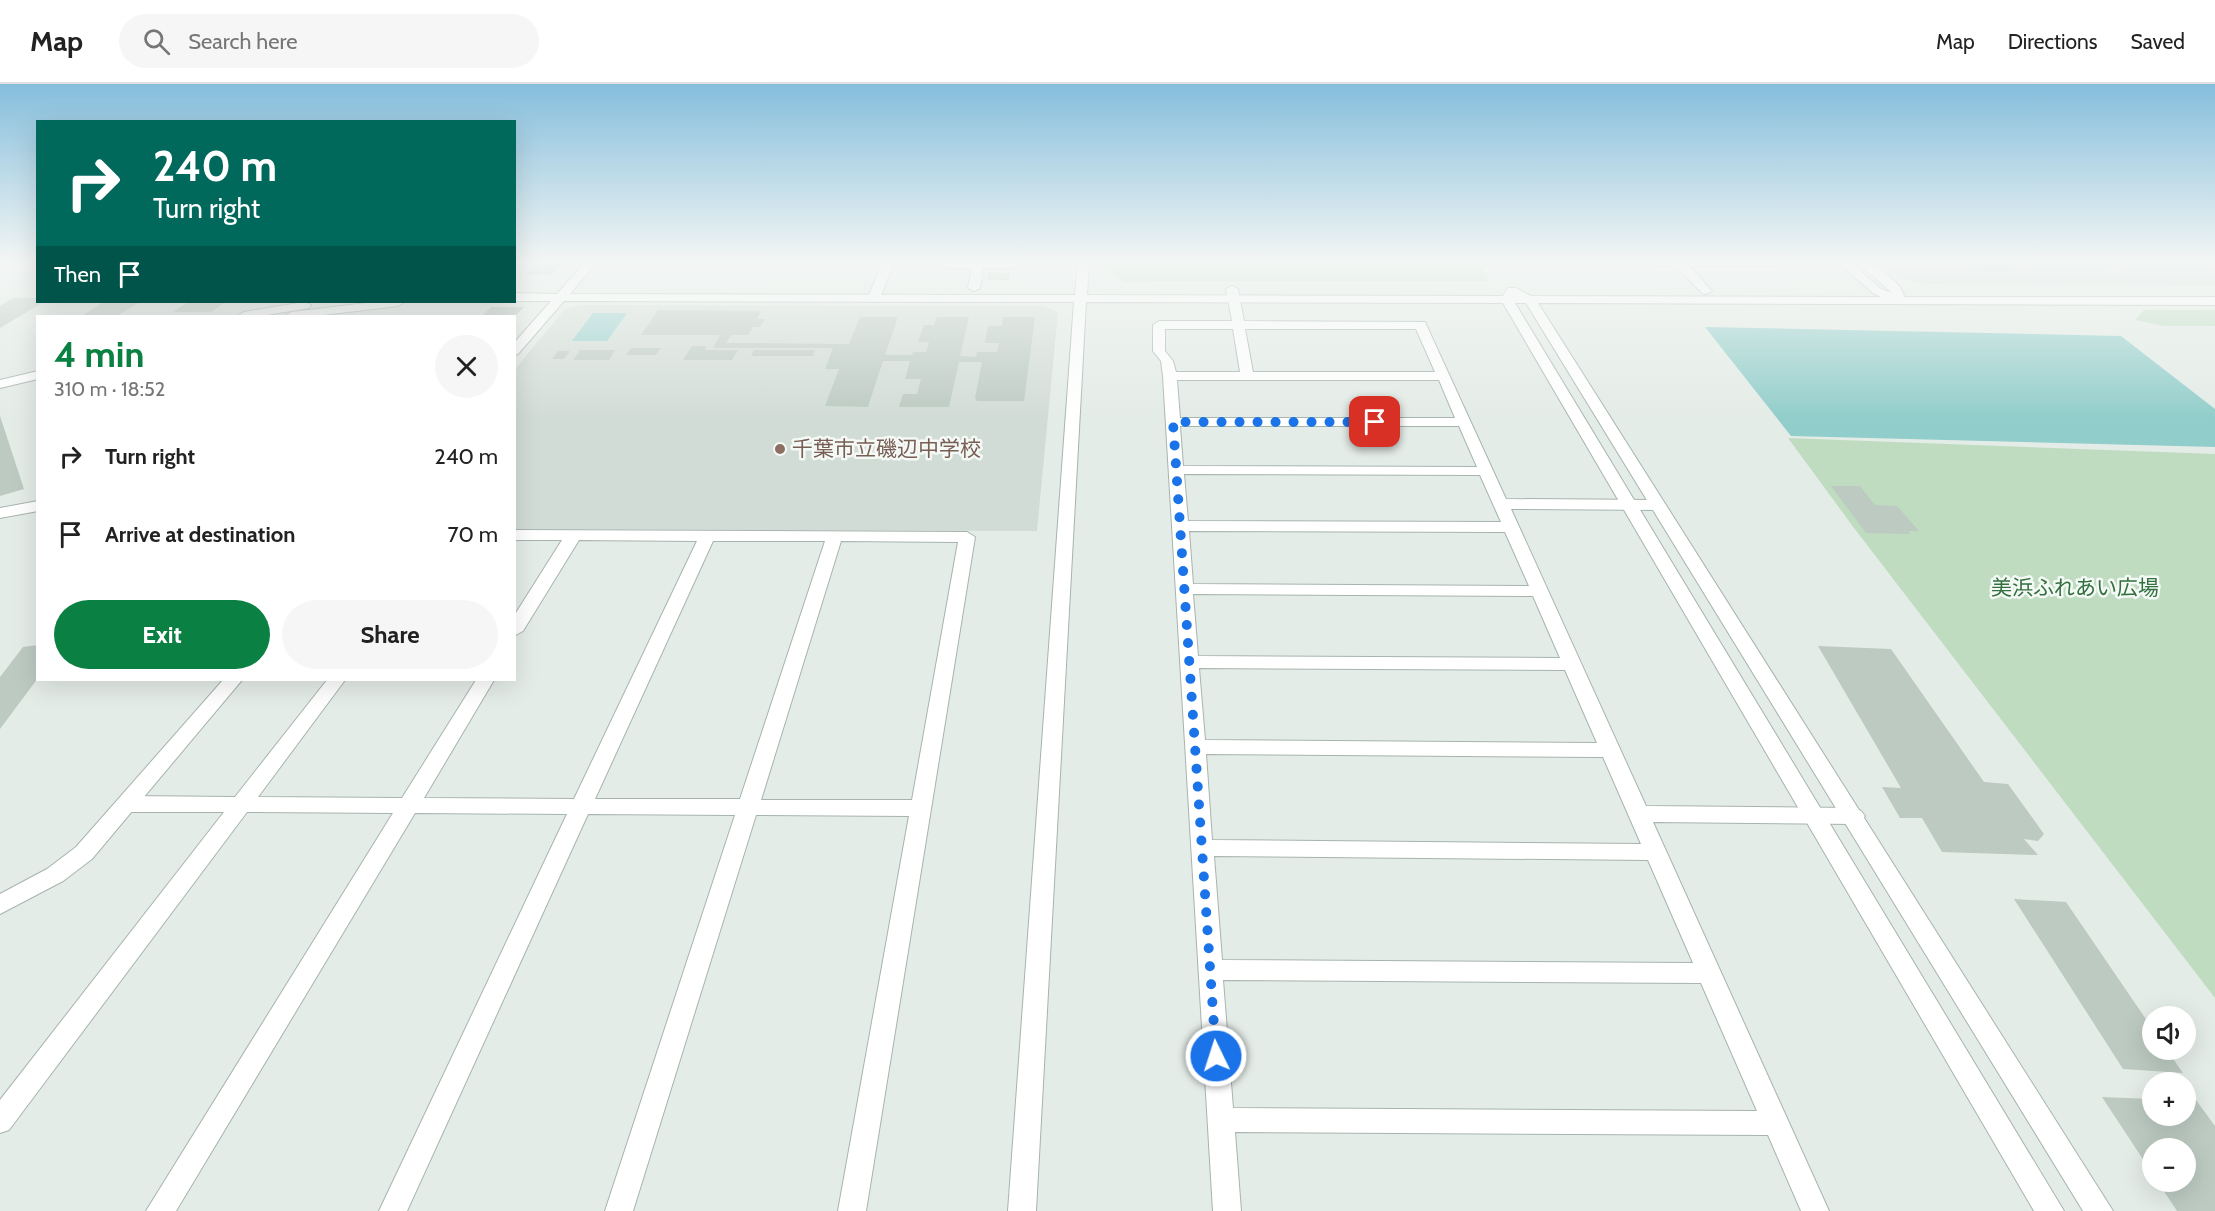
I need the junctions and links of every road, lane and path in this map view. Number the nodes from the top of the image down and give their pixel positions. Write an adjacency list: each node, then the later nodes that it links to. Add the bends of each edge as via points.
1 (546, 314): 7 (street)
2 (1080, 314): 61 (street)
3 (1236, 314): 6 (street)
4 (1520, 314): 20 (street)
5 (1538, 314): 21 (street)
6 (1238, 325): 11 (street, via 1159,325 1159,351 1167,361); 12 (street); 13 (street, via 1421,325)
7 (516, 349)
8 (36, 365): 9 (street)
9 (0, 374)
10 (36, 375): 14 (street)
11 (1170, 376): 12 (street); 15 (street)
12 (1248, 376): 13 (street)
13 (1444, 376): 16 (street)
14 (0, 384)
15 (1173, 422): 16 (street); 17 (street)
16 (1464, 422): 18 (street)
17 (1177, 470): 18 (street); 24 (street)
18 (1486, 471): 19 (street)
19 (1501, 504): 20 (street); 25 (street)
20 (1629, 505): 21 (street); 47 (street)
21 (1657, 505): 48 (street)
22 (36, 506): 23 (street)
23 (0, 513)
24 (1181, 526): 25 (street); 30 (street)
25 (1511, 527): 31 (street)
26 (516, 535): 27 (street)
27 (573, 536): 28 (street); 32 (street)
28 (707, 536): 29 (street); 43 (street)
29 (835, 536): 44 (street); 45 (street, via 967,537)
30 (1185, 589): 31 (street); 33 (street)
31 (1539, 591): 34 (street)
32 (516, 628)
33 (1190, 662): 34 (street); 38 (street)
34 (1572, 664): 39 (street)
35 (232, 681): 40 (street)
36 (335, 681): 41 (street)
37 (484, 681): 42 (street)
38 (1195, 747): 39 (street); 49 (street)
39 (1610, 750): 46 (street)
40 (128, 804): 41 (street); 51 (street, via 84,853 55,875)
41 (241, 805): 42 (street); 55 (street)
42 (408, 805): 43 (street); 57 (street)
43 (581, 806): 44 (street); 58 (street)
44 (748, 807): 45 (street); 59 (street)
45 (922, 808): 60 (street)
46 (1638, 814): 47 (street); 50 (street)
47 (1814, 816): 48 (street); 64 (street)
48 (1854, 816): 65 (street)
49 (1202, 848): 50 (street); 52 (street)
50 (1655, 852): 53 (street)
51 (0, 905)
52 (1210, 970): 53 (street); 54 (street)
53 (1709, 973): 56 (street)
54 (1221, 1120): 56 (street); 62 (street)
55 (0, 1121)
56 (1776, 1123): 63 (street)
57 (160, 1211)
58 (393, 1211)
59 (619, 1211)
60 (852, 1211)
61 (1022, 1211)
62 (1227, 1211)
63 (1815, 1211)
64 (2050, 1211)
65 (2099, 1211)

